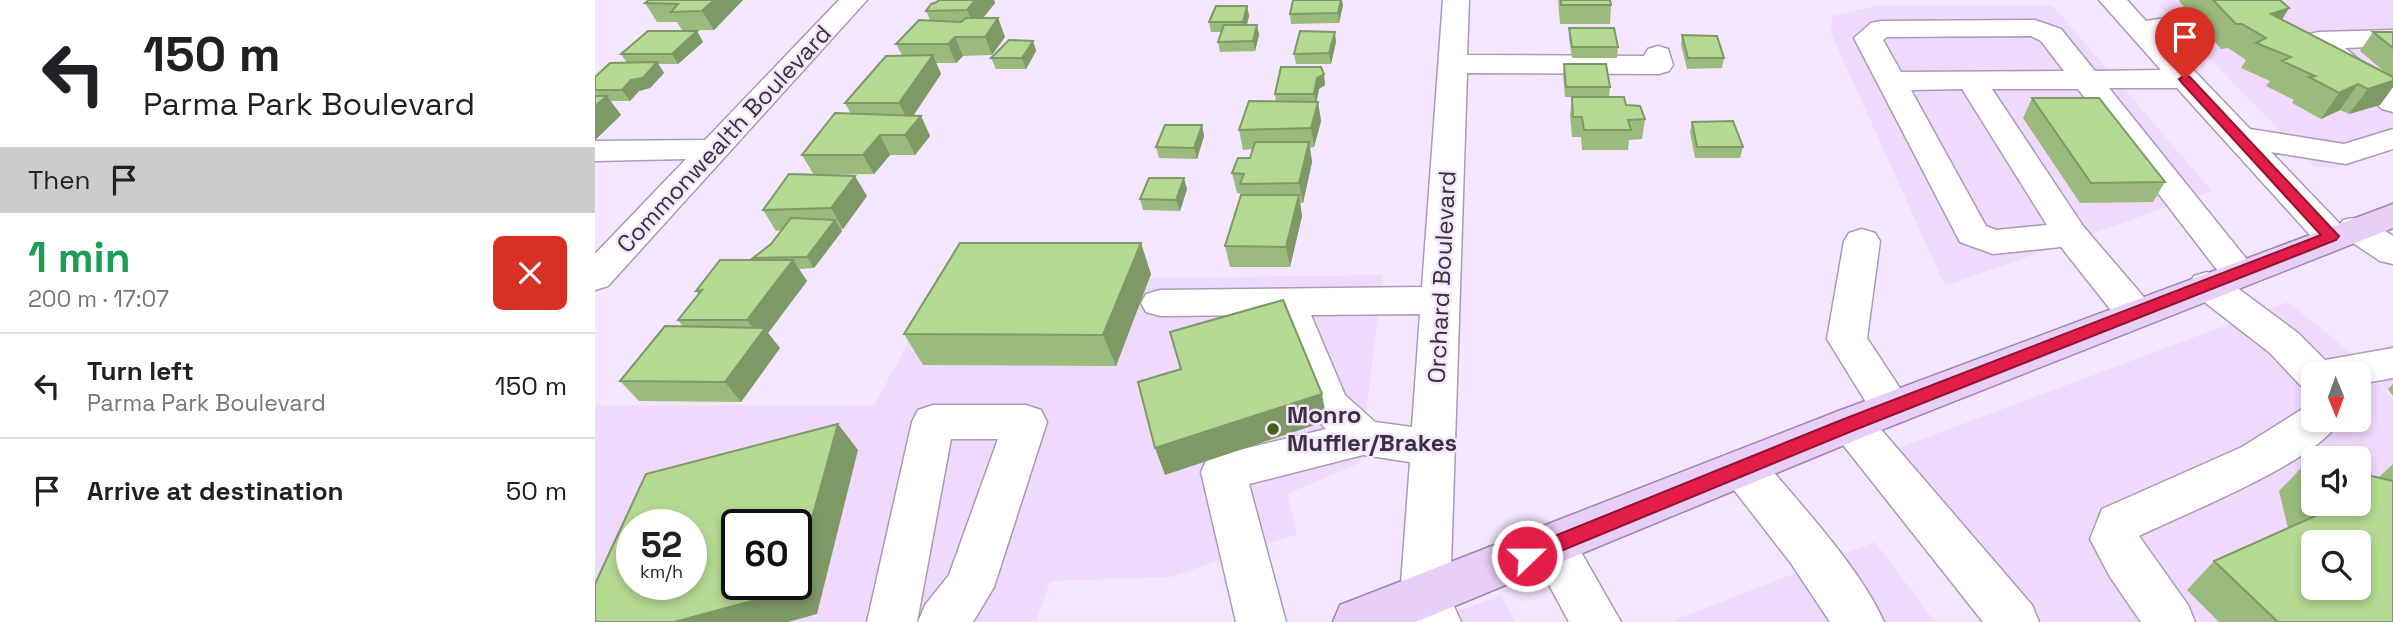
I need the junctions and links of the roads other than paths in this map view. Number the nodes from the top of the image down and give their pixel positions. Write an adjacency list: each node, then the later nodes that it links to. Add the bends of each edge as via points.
1 (854, 0): 16 (street, Commonwealth Boulevard)
2 (1456, 0): 8 (street, Orchard Boulevard)
3 (2112, 0): 5 (street)
4 (2197, 21): 5 (street)
5 (2140, 30): 10 (street)
6 (2393, 38): 13 (street, via 2308,35)
7 (1658, 55): 8 (street, via 1660,65)
8 (1453, 64): 24 (street, Orchard Boulevard)
9 (2086, 79): 10 (street); 11 (street); 12 (street, via 2051,34 2035,28 1881,29 1868,38); 23 (street)
10 (2185, 79): 14 (street)
11 (1971, 80): 12 (street); 19 (street)
12 (1891, 81): 19 (street, via 1973,234 1993,242)
13 (2393, 103)
14 (2239, 137): 15 (street, via 2346,154); 18 (street)
15 (2393, 139)
16 (715, 149): 17 (street); 22 (street, Commonwealth Boulevard)
17 (595, 152)
18 (2360, 226): 21 (street); 23 (main road)
19 (2070, 234): 27 (street)
20 (1861, 241): 31 (street, via 1847,340)
21 (2393, 252)
22 (595, 277)
23 (2223, 279): 27 (main road); 28 (street)
24 (1441, 300): 25 (street); 34 (street, Orchard Boulevard)
25 (1287, 302): 26 (street); 33 (street, via 1323,397)
26 (1160, 303)
27 (2135, 313): 31 (main road)
28 (2303, 362)
29 (2393, 363): 30 (street)
30 (2371, 367)
31 (1871, 416): 35 (main road); 44 (street)
32 (2301, 432): 45 (street, via 2258,460 2119,523 2114,539)
33 (1363, 438): 34 (street); 40 (street, via 1223,472)
34 (1433, 448): 37 (street, Orchard Boulevard)
35 (1743, 468): 36 (main road); 43 (street, via 1807,547)
36 (1552, 546): 37 (main road); 42 (street)
37 (1431, 609): 41 (main road)
38 (893, 622): 39 (street, via 933,422 1026,422 969,587)
39 (943, 622)
40 (1261, 622)
41 (1358, 622)
42 (1596, 622)
43 (1859, 622)
44 (2014, 622)
45 (2170, 622)

